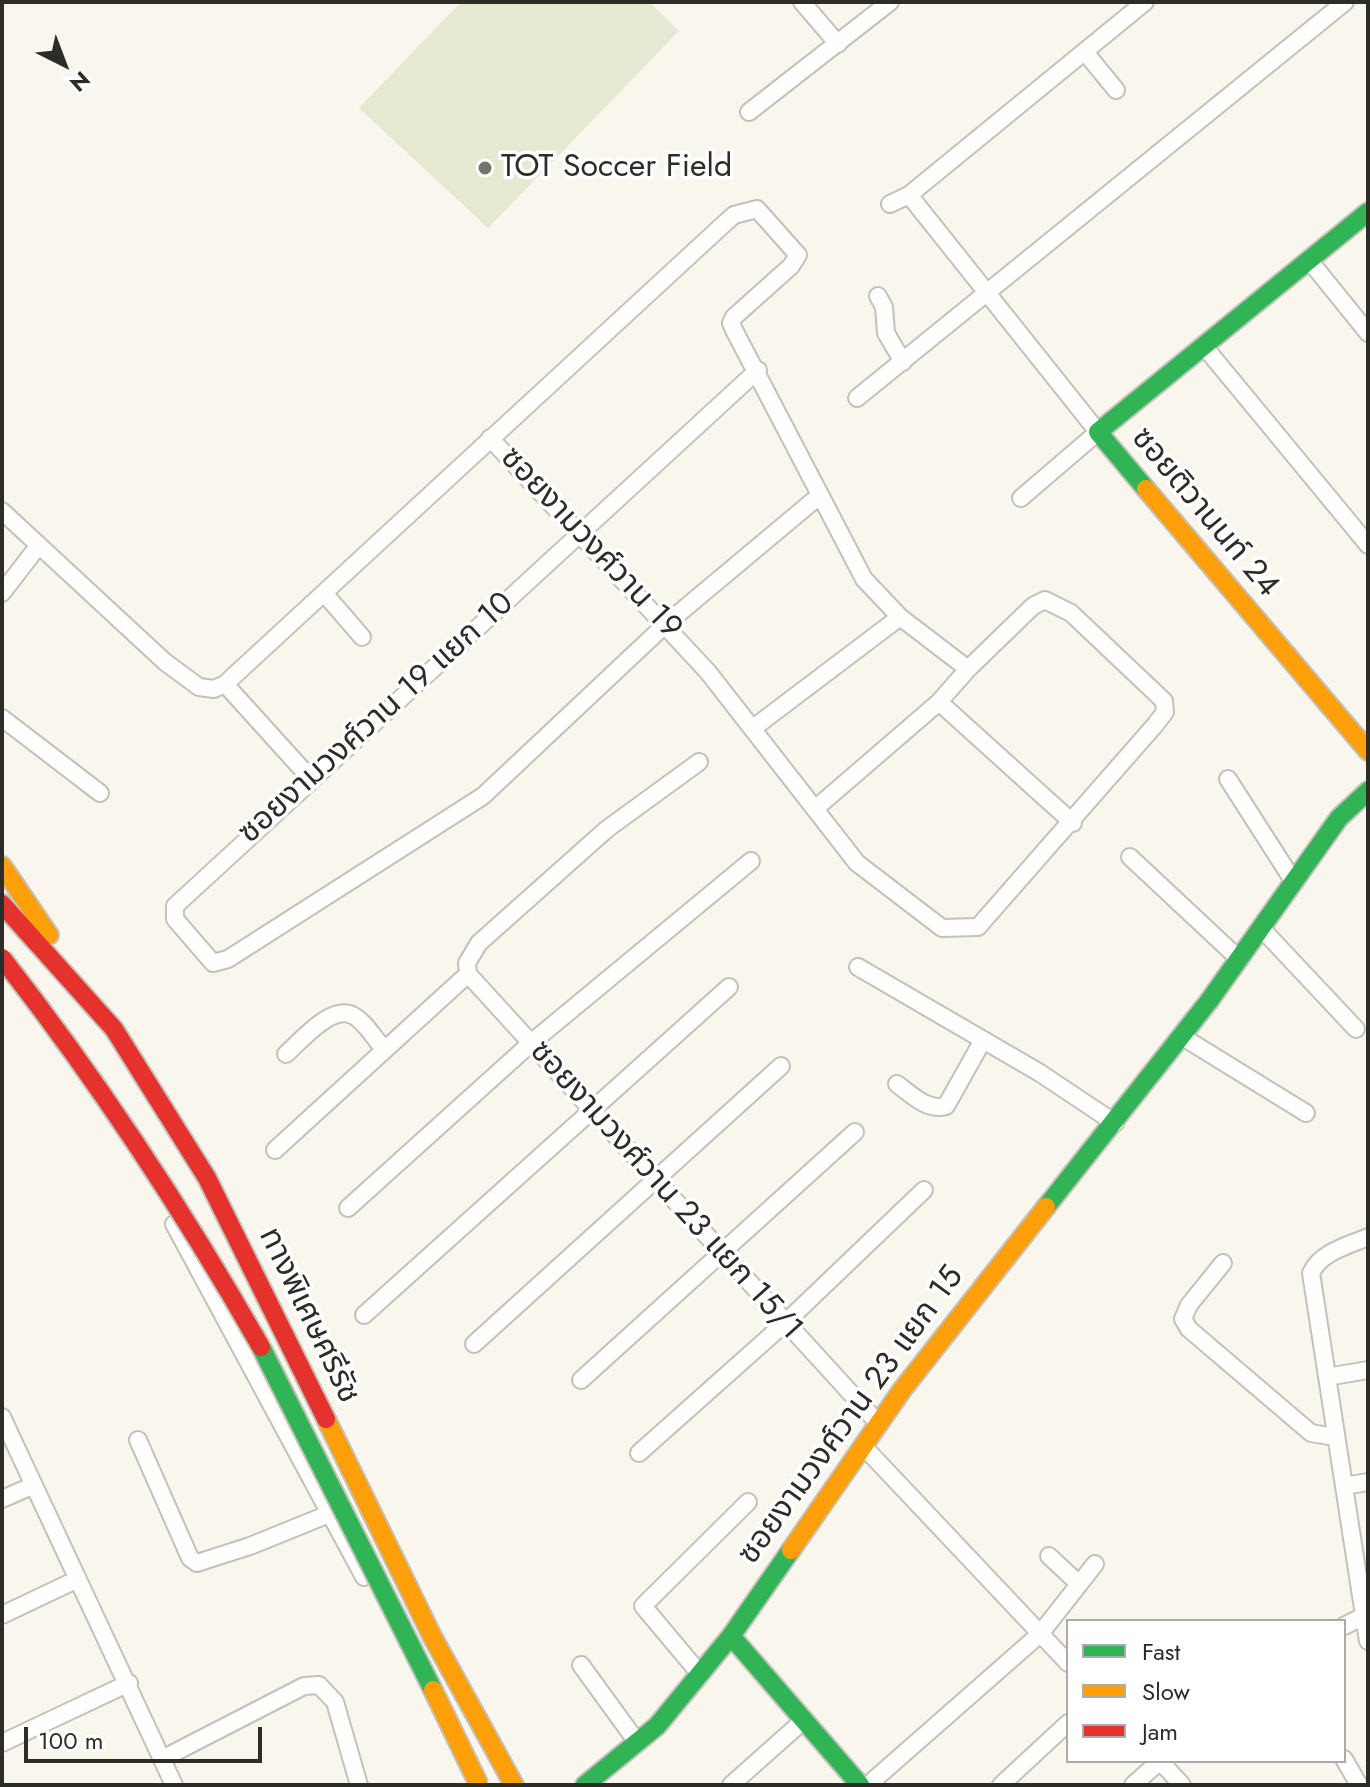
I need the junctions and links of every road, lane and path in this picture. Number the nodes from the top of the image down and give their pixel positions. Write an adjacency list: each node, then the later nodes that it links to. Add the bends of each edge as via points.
1 (802, 2): 5 (street)
2 (890, 2): 5 (street)
3 (1145, 2): 6 (street)
4 (1345, 2): 13 (street)
5 (838, 44): 8 (street)
6 (1085, 52): 7 (street); 9 (street)
7 (1116, 90)
8 (749, 112)
9 (909, 195): 10 (street); 13 (street)
10 (890, 204)
11 (1368, 212): 12 (main road, ซอยติวานนท์ 24)
12 (1309, 260): 15 (street); 16 (main road, ซอยติวานนท์ 24)
13 (987, 294): 17 (street); 20 (street)
14 (878, 296): 17 (street, via 886,333)
15 (1368, 333)
16 (1203, 345): 20 (main road, ซอยติวานนท์ 24); 27 (street)
17 (903, 362): 19 (street)
18 (758, 370): 21 (street, via 731,323 798,255 757,209 734,215); 22 (street); 25 (street, ซอยงามวงศ์วาน 19 แยก 10)
19 (857, 398)
20 (1098, 432): 23 (street); 38 (main road, ซอยติวานนท์ 24)
21 (490, 438): 25 (street, ซอยงามวงศ์วาน 19); 29 (street, ซอยงามวงศ์วาน 19)
22 (819, 496): 30 (street, via 864,579); 31 (street)
23 (1021, 498)
24 (2, 511): 26 (street)
25 (580, 534): 31 (street, ซอยงามวงศ์วาน 19); 40 (street, ซอยงามวงศ์วาน 19 แยก 10)
26 (39, 545): 28 (street); 34 (street, via 165,662 199,687)
27 (1368, 545)
28 (2, 593)
29 (324, 593): 32 (street); 34 (street, ซอยงามวงศ์วาน 19)
30 (900, 617): 33 (street); 37 (street)
31 (666, 624): 37 (street, ซอยงามวงศ์วาน 19); 40 (street, ซอยงามวงศ์วาน 19 แยก 10, via 483,796 228,959 213,963 175,919 175,906)
32 (362, 637)
33 (968, 669): 35 (street); 45 (street, via 1045,600 1071,613 1164,701 1165,712)
34 (225, 684): 40 (street)
35 (939, 702): 44 (street); 45 (street)
36 (2, 718): 43 (street)
37 (752, 729): 44 (street, ซอยงามวงศ์วาน 19)
38 (1368, 751)
39 (699, 762): 56 (street, via 607,829 479,943 467,963)
40 (310, 778)
41 (1228, 779): 49 (street)
42 (1368, 791): 49 (main road, via 1339,818)
43 (100, 793)
44 (816, 808): 45 (street, ซอยงามวงศ์วาน 19, via 857,863 942,928 978,927)
45 (1073, 823)
46 (1130, 857): 54 (street)
47 (751, 861): 62 (street)
48 (2, 866): 58 (main road)
49 (1294, 882): 51 (main road)
50 (2, 904): 58 (main road, ทางพิเศษศรีรัช)
51 (1262, 929): 54 (main road); 59 (street)
52 (2, 944): 95 (street, via 74,1034)
53 (2, 958): 120 (main road, ทางพิเศษศรีรัช, bridge, via 53,1019 131,1130 224,1281 374,1568)
54 (1238, 958): 60 (main road)
55 (858, 967): 61 (street)
56 (468, 974): 62 (street, ซอยงามวงศ์วาน 23 แยก 15/1); 63 (street)
57 (729, 987): 67 (street)
58 (114, 1029): 121 (main road, ทางพิเศษศรีรัช, via 207,1178 432,1636)
59 (1356, 1029)
60 (1181, 1036): 68 (street); 69 (main road)
61 (983, 1040): 66 (street, via 946,1106 922,1103); 69 (street)
62 (531, 1043): 67 (street, ซอยงามวงศ์วาน 23 แยก 15/1); 74 (street)
63 (383, 1048): 64 (street, via 355,1016 345,1013 332,1015); 71 (street)
64 (286, 1054)
65 (781, 1066): 72 (street)
66 (897, 1084)
67 (591, 1112): 72 (street, ซอยงามวงศ์วาน 23 แยก 15/1); 78 (street)
68 (1306, 1113)
69 (1115, 1123): 85 (main road, ซอยงามวงศ์วาน 23 แยก 15)
70 (855, 1132): 76 (street)
71 (275, 1150)
72 (655, 1183): 76 (street, ซอยงามวงศ์วาน 23 แยก 15/1); 80 (street)
73 (924, 1190): 79 (street)
74 (348, 1208)
75 (1368, 1237): 82 (street, via 1326,1255 1311,1273)
76 (721, 1254): 79 (street, ซอยงามวงศ์วาน 23 แยก 15/1); 83 (street)
77 (1223, 1263): 86 (street, via 1189,1305 1183,1319 1189,1329 1311,1433)
78 (364, 1315)
79 (785, 1323): 85 (street, ซอยงามวงศ์วาน 23 แยก 15/1); 89 (street)
80 (474, 1344)
81 (1368, 1370): 82 (street)
82 (1327, 1377): 86 (street)
83 (581, 1380)
84 (2, 1417): 91 (street)
85 (878, 1423): 88 (main road, ซอยงามวงศ์วาน 23 แยก 15)
86 (1335, 1437): 92 (street)
87 (138, 1440): 95 (street, via 190,1558 197,1563)
88 (865, 1448): 103 (street); 104 (main road, ซอยงามวงศ์วาน 23 แยก 15)
89 (639, 1453)
90 (1368, 1482): 92 (street)
91 (32, 1486): 93 (street); 98 (street)
92 (1344, 1486): 100 (street)
93 (2, 1499)
94 (748, 1502): 108 (street, via 643,1606)
95 (329, 1514): 120 (street)
96 (1049, 1556): 99 (street)
97 (1095, 1564): 99 (street)
98 (78, 1579): 101 (street); 109 (street)
99 (1079, 1584): 103 (street)
100 (1365, 1608): 102 (street); 105 (street)
101 (2, 1615)
102 (1346, 1624)
103 (1040, 1634): 106 (street); 125 (street)
104 (731, 1636): 108 (main road, ซอยงามวงศ์วาน 23 แยก 15); 110 (main road)
105 (1368, 1641)
106 (1066, 1661)
107 (581, 1665): 112 (street)
108 (700, 1674): 112 (main road, ซอยงามวงศ์วาน 23 แยก 15)
109 (129, 1683): 113 (street); 114 (street)
110 (804, 1720): 123 (street); 124 (main road)
111 (1066, 1725): 126 (street)
112 (637, 1742): 122 (main road, ซอยงามวงศ์วาน 23 แยก 15)
113 (2, 1743)
114 (164, 1758): 118 (street); 119 (street, via 304,1686 319,1685 335,1702)
115 (1346, 1762): 129 (street)
116 (1158, 1763): 127 (street)
117 (1162, 1763): 128 (street)
118 (174, 1785)
119 (359, 1785)
120 (477, 1785)
121 (514, 1785)
122 (585, 1785)
123 (731, 1785)
124 (860, 1785)
125 (868, 1785)
126 (1001, 1785)
127 (1133, 1785)
128 (1182, 1785)
129 (1359, 1785)

